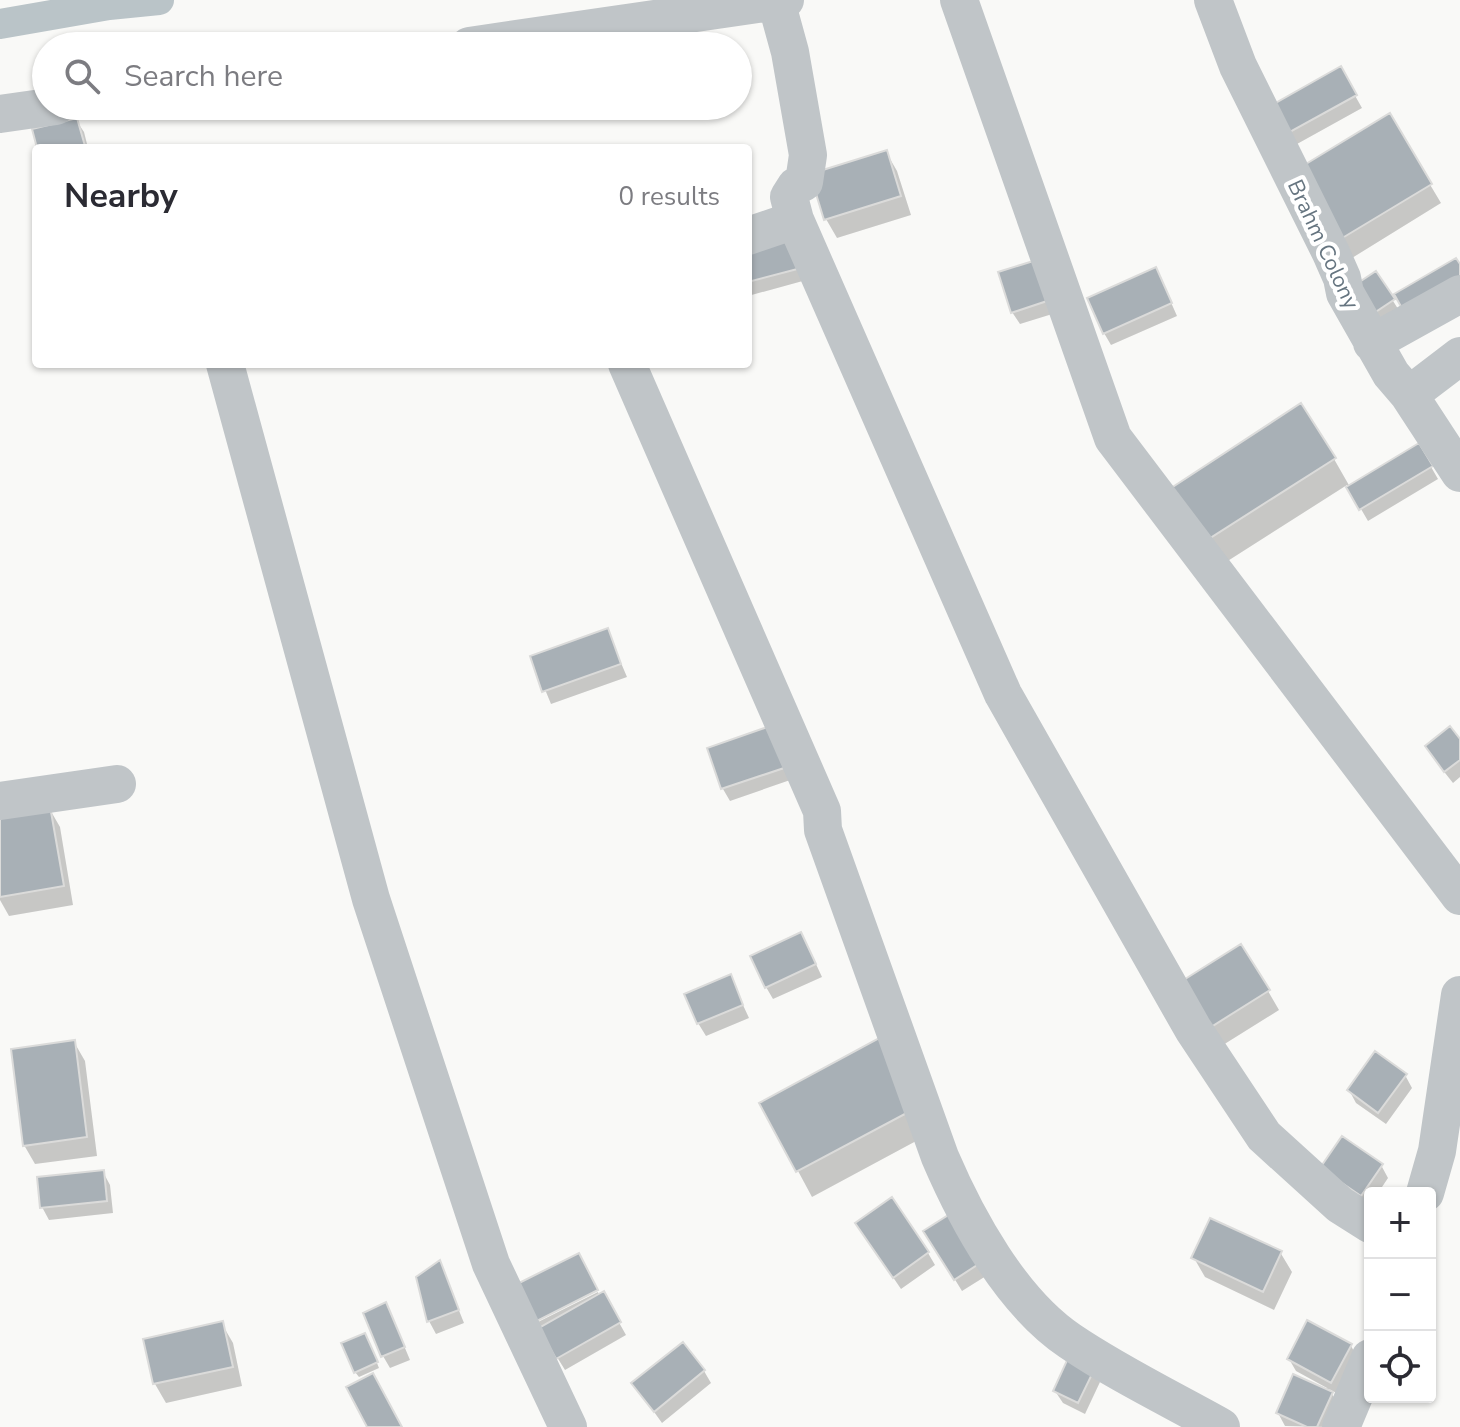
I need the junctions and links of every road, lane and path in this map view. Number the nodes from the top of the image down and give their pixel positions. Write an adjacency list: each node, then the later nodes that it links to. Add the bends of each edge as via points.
1 (959, 0): 18 (street, via 1113,438)
2 (1213, 0): 10 (street, Brahm Colony, via 1238,66)
3 (780, 1): 4 (street); 7 (street, via 808,155 804,182 789,197)
4 (566, 32)
5 (32, 109): 6 (street)
6 (0, 114)
7 (795, 220): 8 (street); 21 (street, via 1003,694 1162,975 1264,1136)
8 (752, 235)
9 (1460, 294): 10 (street)
10 (1372, 343): 14 (street, Brahm Colony)
11 (1460, 356): 14 (street)
12 (226, 368): 23 (street, via 371,899 491,1264)
13 (629, 368): 24 (street, via 822,811 823,830 960,1204 1012,1283 1069,1340)
14 (1409, 395): 15 (street, Brahm Colony)
15 (1460, 473)
16 (117, 784): 17 (street)
17 (0, 801)
18 (1460, 896)
19 (1460, 995): 20 (street)
20 (1427, 1187)
21 (1364, 1220)
22 (1364, 1372): 25 (street)
23 (568, 1427)
24 (1221, 1427)
25 (1341, 1427)

